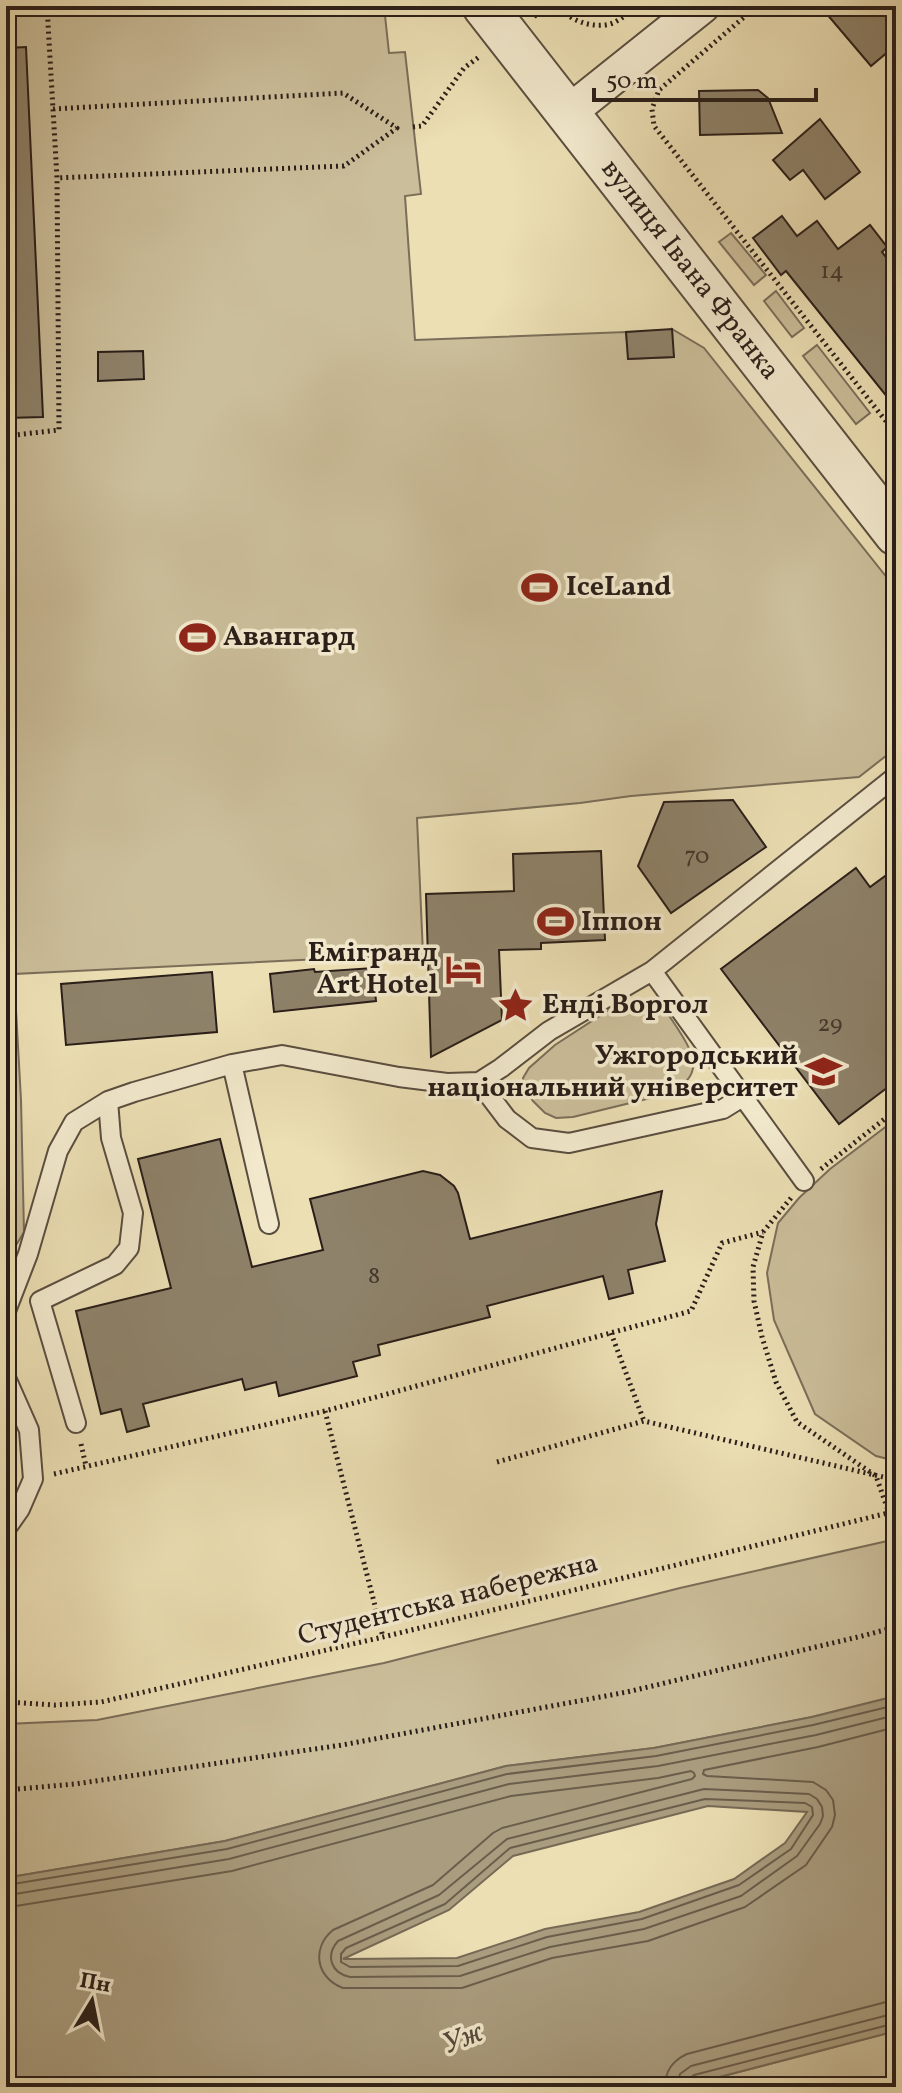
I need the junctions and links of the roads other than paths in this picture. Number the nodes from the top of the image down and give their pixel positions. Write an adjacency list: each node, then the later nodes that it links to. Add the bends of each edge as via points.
1 (484, 6): 3 (street, вулиця Івана Франка)
2 (702, 6): 3 (street)
3 (568, 113): 4 (street, вулиця Івана Франка)
4 (896, 534)
5 (894, 783): 6 (lane)
6 (652, 971): 8 (lane, via 549,1031); 9 (lane)
7 (232, 1064): 8 (lane, via 282,1055 399,1077); 10 (lane); 12 (lane)
8 (479, 1082): 9 (lane, via 507,1119 532,1138 569,1143 723,1109)
9 (744, 1096): 11 (lane)
10 (108, 1101): 13 (lane, via 74,1122 58,1151); 15 (lane, via 111,1138 133,1213 129,1248 115,1265 40,1301)
11 (804, 1181)
12 (269, 1224)
13 (6, 1311)
14 (6, 1378): 16 (lane, via 29,1430 33,1479)
15 (76, 1423)
16 (6, 1529)

